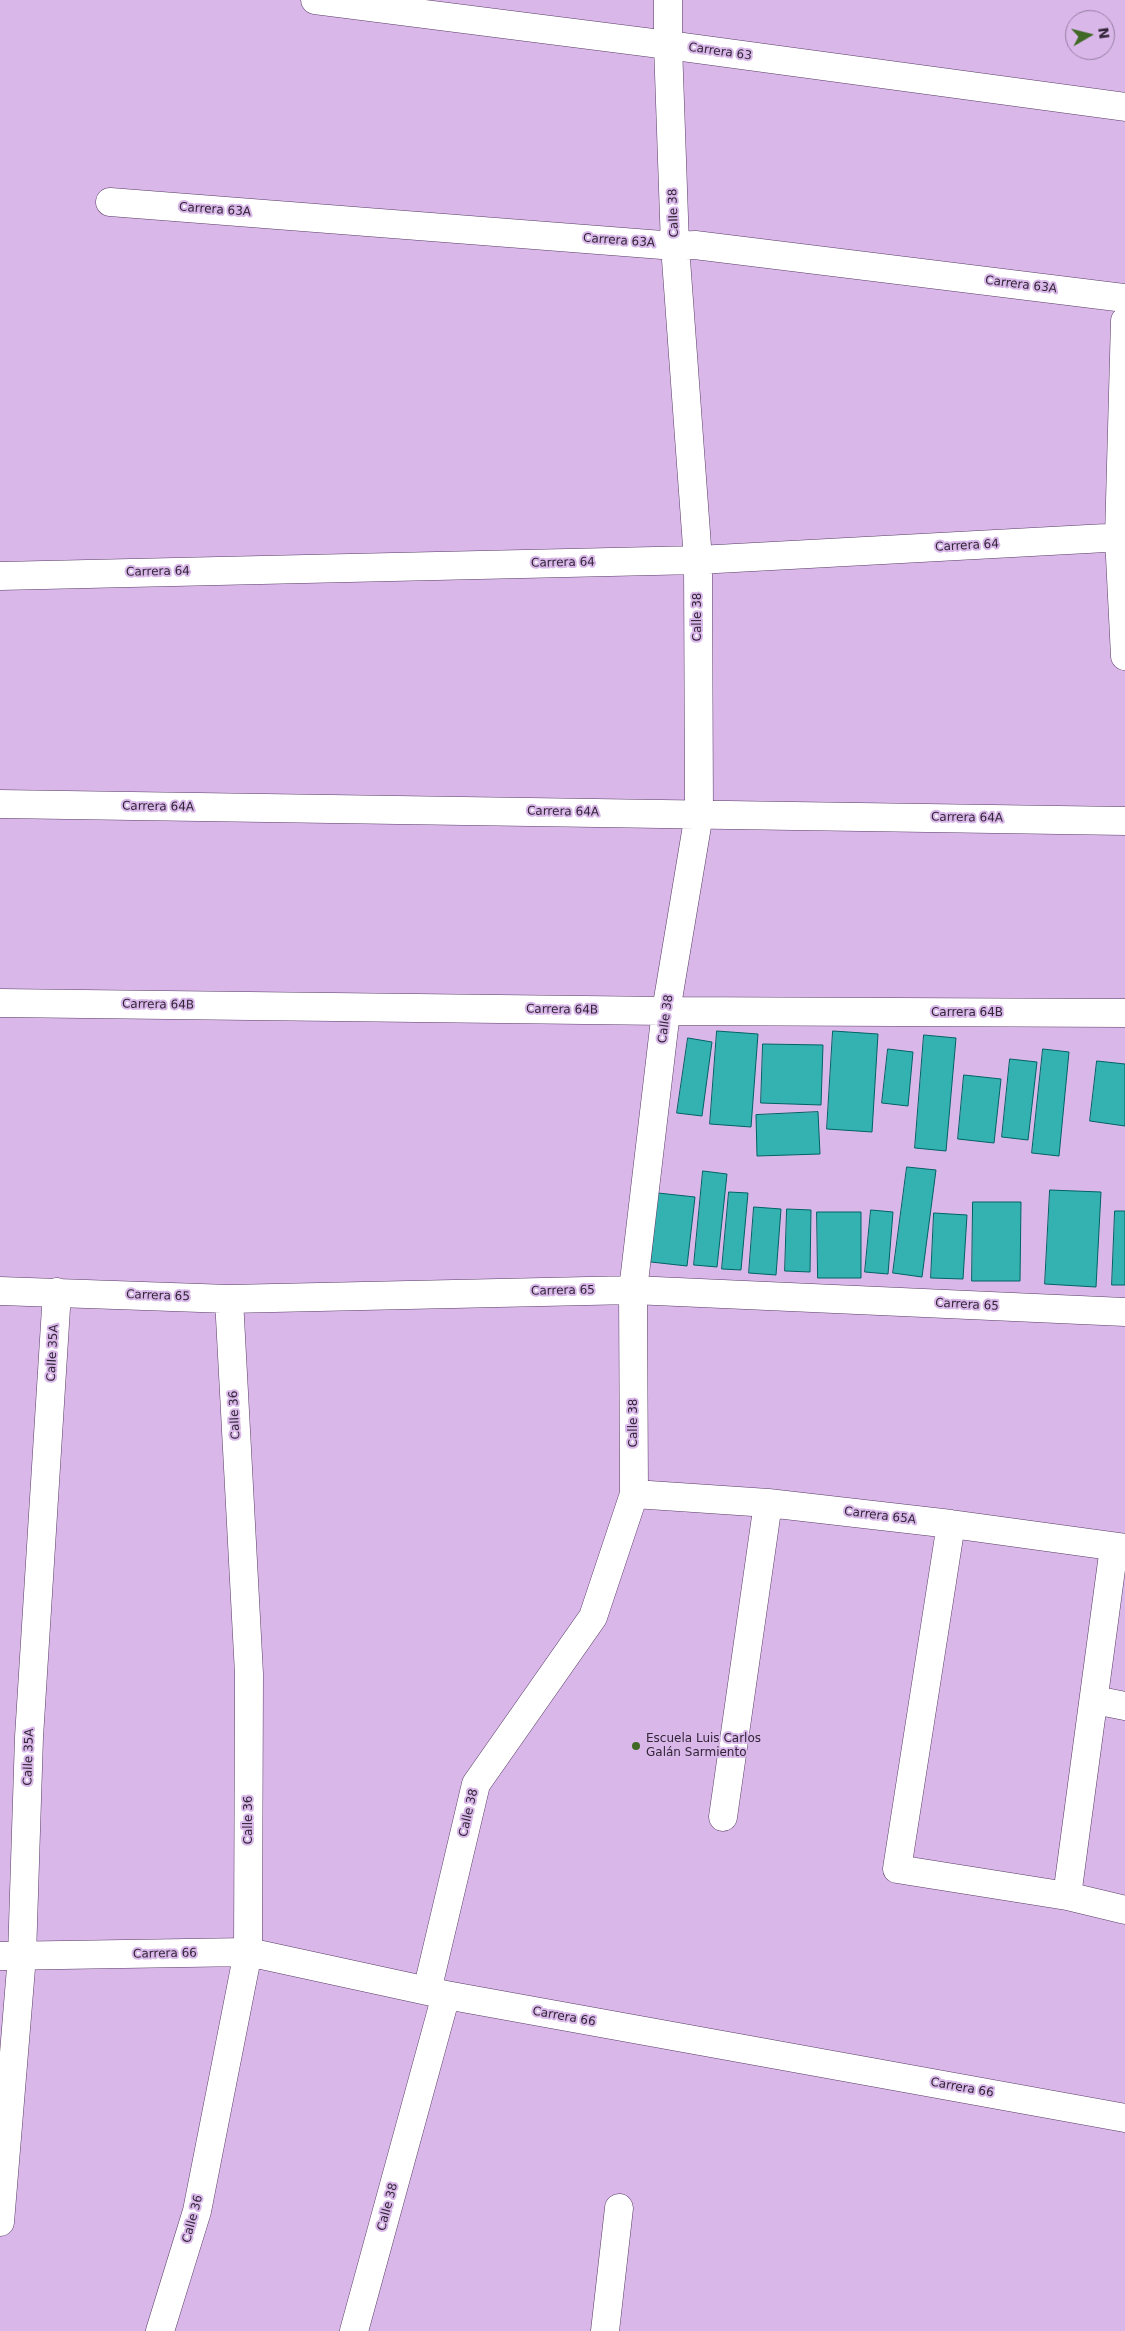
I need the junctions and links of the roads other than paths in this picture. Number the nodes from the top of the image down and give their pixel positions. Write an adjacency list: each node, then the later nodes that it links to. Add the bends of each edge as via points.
1 (315, 0): 3 (street, Carrera 63)
2 (668, 0): 3 (street, Calle 38)
3 (668, 45): 4 (street, Carrera 63); 6 (street, Calle 38)
4 (1125, 108)
5 (110, 202): 6 (street, Carrera 63A)
6 (675, 246): 7 (street, Carrera 63A); 10 (street, Calle 38)
7 (1125, 298)
8 (1125, 321): 9 (street)
9 (1122, 537): 10 (street, Carrera 64); 12 (street)
10 (698, 560): 11 (street, Carrera 64); 14 (street, Calle 38)
11 (0, 576)
12 (1125, 656)
13 (0, 804): 14 (street, Carrera 64A)
14 (699, 814): 15 (street, Carrera 64A); 17 (street, Calle 38)
15 (1125, 821)
16 (0, 1003): 17 (street, Carrera 64B)
17 (666, 1011): 18 (street, Carrera 64B); 19 (street, Calle 38)
18 (1125, 1013)
19 (633, 1290): 22 (street, Carrera 65); 23 (street, Carrera 65); 24 (street, Calle 38)
20 (0, 1291): 21 (street, Carrera 65)
21 (57, 1292): 22 (street, Carrera 65); 34 (street, Calle 35A, via 29,1737)
22 (229, 1299): 33 (street, Calle 36, via 249,1674)
23 (1125, 1312)
24 (634, 1494): 25 (street, Carrera 65A); 35 (street, Calle 38, via 593,1617 476,1784)
25 (768, 1503): 26 (street, Carrera 65A); 30 (street)
26 (950, 1524): 27 (street, Carrera 65A); 31 (street, via 897,1869)
27 (1120, 1547): 28 (street)
28 (1095, 1700): 29 (street); 31 (street)
29 (1125, 1706)
30 (723, 1817)
31 (1067, 1896): 32 (street)
32 (1125, 1910)
33 (248, 1952): 34 (street, Carrera 66); 35 (street, Carrera 66); 39 (street, Calle 36, via 197,2211)
34 (11, 1956): 38 (street, Calle 35A)
35 (436, 1993): 36 (street, Carrera 66); 40 (street, Calle 38)
36 (1125, 2118)
37 (620, 2208): 41 (street)
38 (0, 2222)
39 (160, 2331)
40 (354, 2331)
41 (605, 2331)

